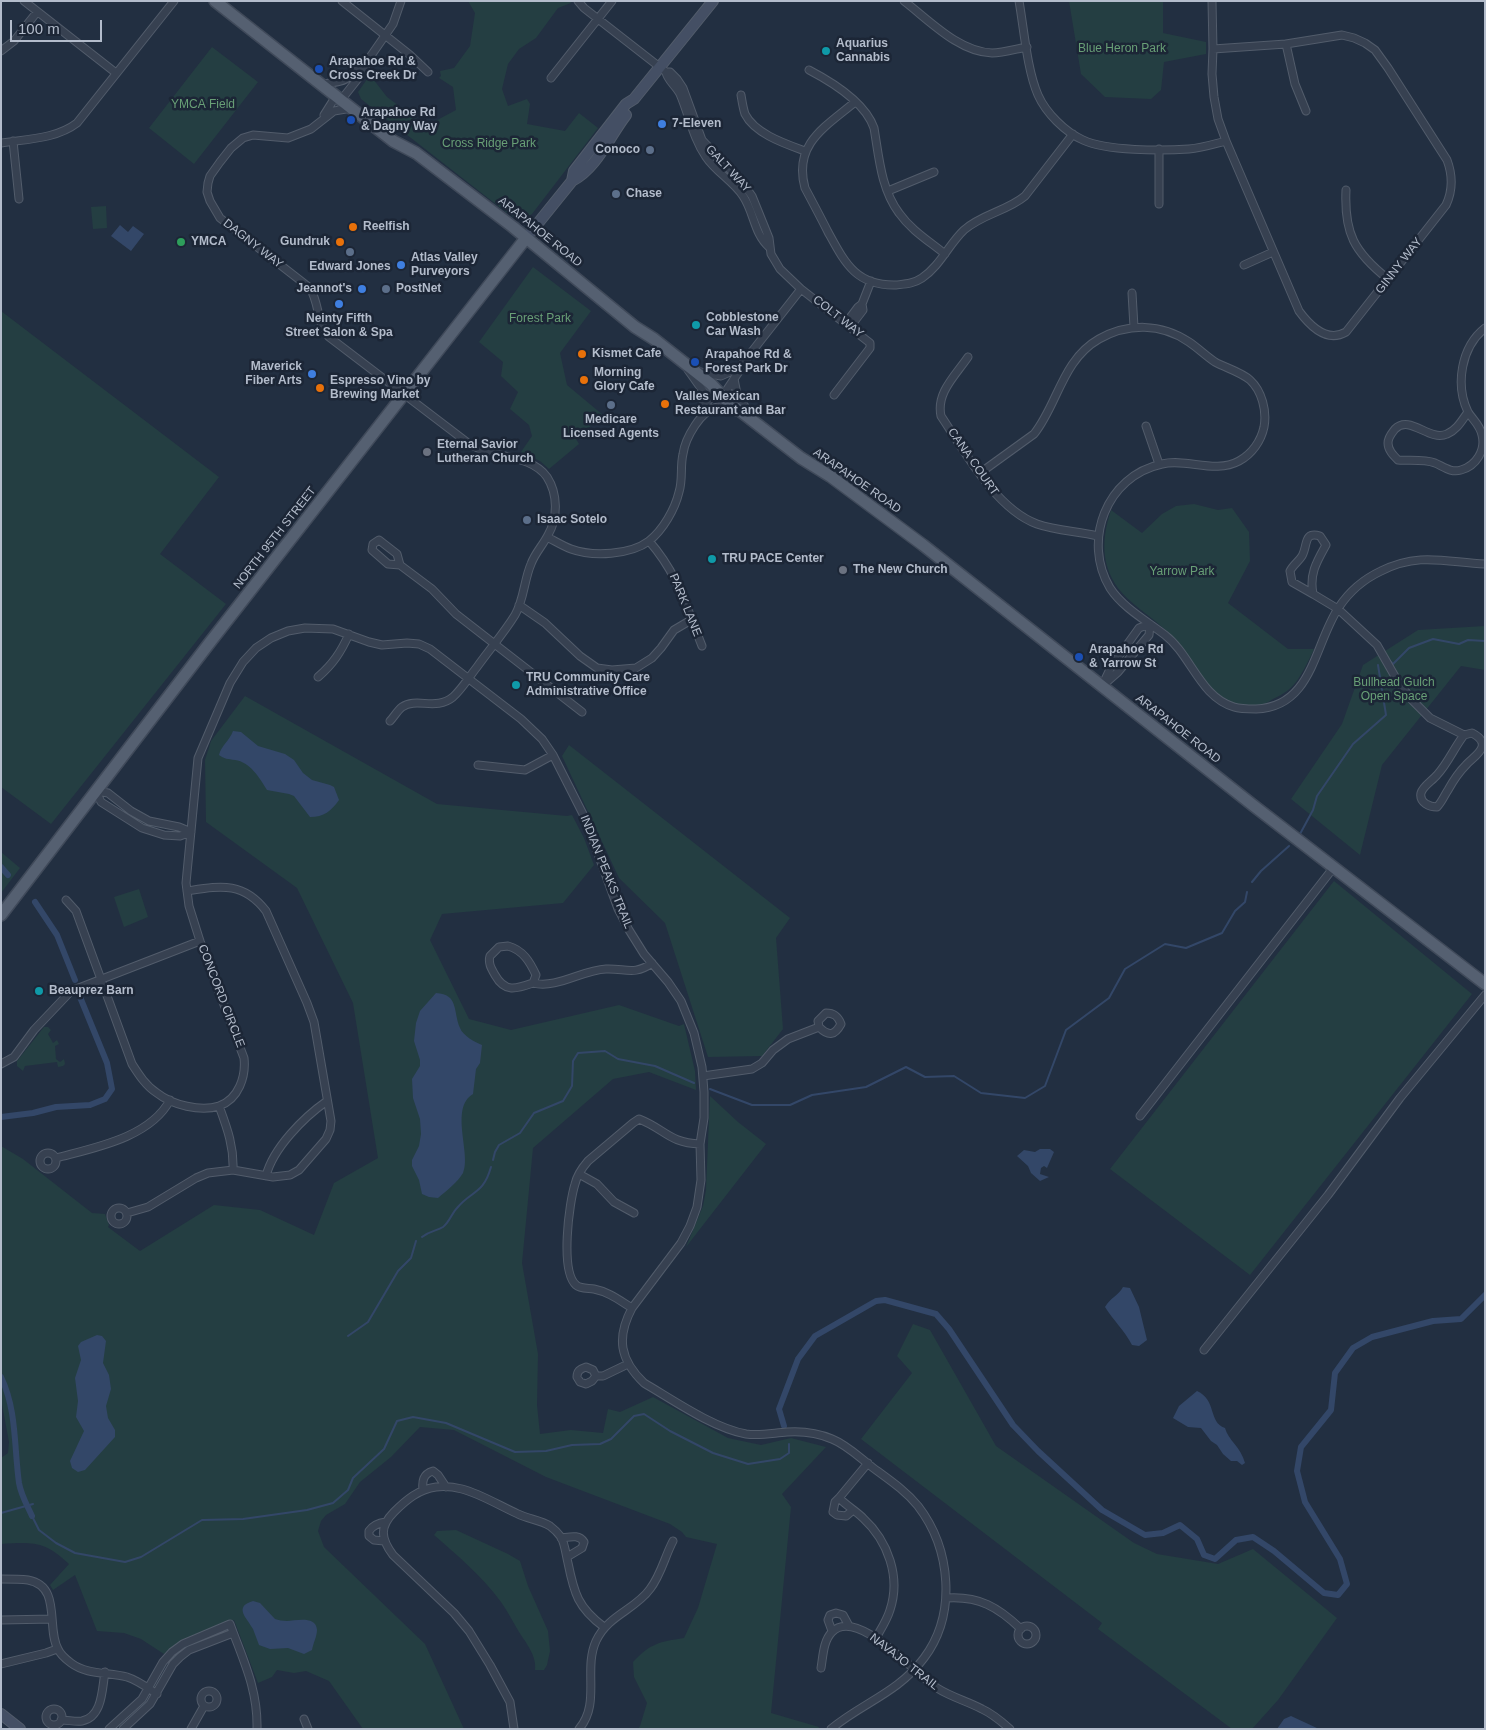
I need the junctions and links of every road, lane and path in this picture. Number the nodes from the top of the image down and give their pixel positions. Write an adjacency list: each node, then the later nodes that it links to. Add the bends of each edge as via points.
1 (24, 1): 12 (street)
2 (174, 1): 23 (street)
3 (215, 1): 25 (main road, ARAPAHOE ROAD)
4 (342, 1): 14 (street)
5 (401, 1): 14 (street, via 394,24)
6 (578, 1): 13 (street, GALT WAY)
7 (612, 1): 13 (street)
8 (713, 1): 20 (main road, NORTH 95TH STREET)
9 (904, 1): 16 (street, via 971,50 995,53)
10 (1019, 1): 16 (street)
11 (1212, 1): 17 (street, GINNY WAY)
12 (37, 12): 18 (street, via 14,41); 23 (street)
13 (598, 19): 20 (street, GALT WAY); 24 (street)
14 (386, 36): 19 (street); 22 (street)
15 (1286, 44): 17 (street, GINNY WAY); 30 (street, via 1295,84); 47 (street, GINNY WAY, via 1342,36 1365,43 1388,68 1447,160 1451,171 1450,197)
16 (1027, 47): 32 (street, via 1038,95 1053,117)
17 (1213, 49): 34 (street, GINNY WAY, via 1214,97)
18 (1, 51)
19 (368, 60): 25 (street, via 346,79); 27 (street, DAGNY WAY, via 364,71)
20 (663, 69): 43 (main road, NORTH 95TH STREET, via 634,99 632,108 582,176 572,181); 49 (street, GALT WAY, via 679,92 701,149 742,195 763,242 780,269)
21 (809, 70): 28 (street, via 826,79)
22 (428, 72)
23 (116, 73): 33 (street, via 68,130)
24 (551, 78)
25 (321, 84): 27 (main road, ARAPAHOE ROAD)
26 (741, 95): 37 (street, via 746,114 760,129)
27 (339, 98): 29 (main road, ARAPAHOE ROAD); 31 (street, DAGNY WAY)
28 (854, 102): 37 (street, via 819,132); 40 (street, via 871,121)
29 (352, 108): 31 (street, DAGNY WAY, via 334,111); 43 (main road, ARAPAHOE ROAD)
30 (1306, 111)
31 (320, 122): 59 (street, DAGNY WAY, via 288,138 253,135 243,138 231,148 210,176 207,192 220,218 310,288 317,304 319,322 329,337)
32 (1073, 134): 36 (street, via 1110,148); 45 (street, via 1025,196 976,221 960,234)
33 (13, 141): 35 (street); 41 (street)
34 (1226, 141): 36 (street, via 1207,147); 44 (street, GINNY WAY)
35 (1, 143)
36 (1159, 149): 42 (street)
37 (805, 151): 48 (street, via 802,177 805,188 844,261 860,276)
38 (934, 172): 40 (street)
39 (1346, 190): 47 (street, via 1345,210 1350,235 1370,265)
40 (888, 191): 45 (street, via 899,213)
41 (19, 199)
42 (1159, 204)
43 (526, 238): 55 (main road, ARAPAHOE ROAD); 59 (main road, NORTH 95TH STREET)
44 (1273, 252): 46 (street); 47 (street, GINNY WAY, via 1306,321 1332,337 1346,332)
45 (945, 254): 48 (street, via 920,280 891,285)
46 (1244, 265)
47 (1388, 279)
48 (871, 281): 51 (street, via 862,304)
49 (801, 289): 51 (street, COLT WAY); 56 (street)
50 (1132, 293): 52 (street)
51 (848, 325): 58 (street, COLT WAY, via 871,345)
52 (1134, 327): 66 (street, via 1149,327 1178,335 1212,360 1251,381 1264,404 1264,428 1260,441 1238,462 1219,467 1185,462); 67 (street, via 1113,332 1086,348 1068,369 1041,426)
53 (1485, 328): 62 (street, via 1466,352 1462,371 1462,390)
54 (968, 357): 67 (street, CANA COURT, via 944,391 940,408)
55 (683, 363): 56 (street, via 719,377); 60 (main road, ARAPAHOE ROAD, via 712,384); 61 (street, via 704,392)
56 (739, 368): 57 (street)
57 (734, 379): 60 (street); 64 (street, via 737,394)
58 (834, 395)
59 (404, 396): 69 (street, DAGNY WAY, via 468,444 531,463 540,470 551,484 555,496 554,522); 90 (main road, NORTH 95TH STREET)
60 (722, 397): 61 (street, via 712,397); 64 (main road, ARAPAHOE ROAD)
61 (704, 405): 63 (street)
62 (1468, 412): 62 (street, via 1459,426 1446,435 1427,434 1406,424 1398,426 1390,434 1391,453 1398,460 1435,463 1449,470 1470,466 1479,458 1483,436)
63 (702, 416): 64 (street, via 719,407); 70 (street, via 686,440 682,453 677,499)
64 (753, 421): 84 (main road, ARAPAHOE ROAD, via 923,545)
65 (1146, 426): 66 (street)
66 (1159, 464): 68 (street, via 1144,470 1119,490 1103,515)
67 (980, 473): 68 (street, CANA COURT, via 998,497 1025,519 1048,527)
68 (1098, 536): 77 (street, via 1101,565 1112,590)
69 (547, 537): 70 (street, via 571,549 598,554 620,552); 74 (street, DAGNY WAY, via 530,566)
70 (649, 541): 76 (street, PARK LANE, via 672,572)
71 (1485, 564): 75 (street, via 1429,559 1394,565 1362,582)
72 (400, 565): 80 (street)
73 (1313, 594): 73 (street, via 1292,582 1290,571 1302,557 1306,539 1316,535 1326,545 1313,569); 75 (street)
74 (519, 605): 76 (street, via 545,622 597,668 612,670 636,668 652,658 674,630); 80 (street, DAGNY WAY)
75 (1338, 609): 77 (street, via 1303,683 1284,701 1265,708 1234,707 1219,699 1178,648); 87 (street, via 1377,645 1412,700 1430,718)
76 (691, 620): 81 (street, PARK LANE)
77 (1150, 624): 84 (street, via 1140,628 1111,667); 84 (street, via 1149,635)
78 (288, 631): 79 (street, INDIAN PEAKS TRAIL, via 321,627); 91 (street, CONCORD CIRCLE, via 256,648 235,673 198,758)
79 (349, 634): 82 (street, via 333,663); 83 (street, INDIAN PEAKS TRAIL, via 382,645 407,643 425,646)
80 (494, 644): 83 (street, DAGNY WAY); 85 (street)
81 (702, 646)
82 (318, 677)
83 (469, 678): 86 (street, DAGNY WAY, via 445,702 410,704 400,708); 88 (street, INDIAN PEAKS TRAIL, via 529,725)
84 (1102, 686): 92 (main road, ARAPAHOE ROAD)
85 (582, 712)
86 (390, 721)
87 (1464, 735): 87 (street, via 1472,733 1478,736 1483,746 1456,777 1441,803 1430,807 1421,793)
88 (553, 755): 89 (street, via 524,770); 97 (street, INDIAN PEAKS TRAIL, via 588,826 620,912)
89 (478, 765)
90 (96, 790): 91 (street, via 101,802 142,828 164,835 180,836); 95 (main road, NORTH 95TH STREET)
91 (191, 832): 93 (street, CONCORD CIRCLE)
92 (1334, 867): 100 (main road, ARAPAHOE ROAD); 108 (street)
93 (187, 891): 96 (street, CONCORD CIRCLE); 106 (street, via 213,887 238,889 259,901 266,911 314,1022)
94 (66, 900): 98 (street, via 76,911)
95 (1, 915)
96 (200, 941): 98 (street); 107 (street, CONCORD CIRCLE, via 244,1058 244,1078 239,1088)
97 (652, 963): 99 (street, via 641,970 588,971 544,984); 104 (street, INDIAN PEAKS TRAIL, via 686,1012 700,1054)
98 (102, 978): 103 (street, via 71,991 34,1030 14,1057); 105 (street, via 132,1064 145,1084)
99 (533, 983): 99 (street, via 536,975 521,952 508,946 492,952 490,965 500,984 517,988)
100 (1485, 984)
101 (1485, 995): 117 (street, via 1400,1098)
102 (819, 1027): 104 (street, via 788,1039 752,1069)
103 (1, 1064)
104 (703, 1076): 109 (street, INDIAN PEAKS TRAIL, via 704,1118)
105 (170, 1100): 107 (street, via 192,1107); 110 (street, via 155,1119 121,1139)
106 (327, 1101): 113 (street, via 309,1114 279,1149); 113 (street, via 331,1121 326,1139 300,1170 280,1177)
107 (219, 1106): 111 (street, via 232,1141)
108 (1140, 1116)
109 (700, 1144): 112 (street, via 676,1140 639,1120 588,1161); 116 (street, INDIAN PEAKS TRAIL, via 700,1189 690,1226)
110 (56, 1158)
111 (233, 1170): 113 (street); 114 (street, via 196,1178 148,1206)
112 (579, 1174): 115 (street, via 598,1184 614,1202); 116 (street, via 568,1222 566,1257 571,1279 579,1287 605,1291)
113 (266, 1176)
114 (127, 1212)
115 (634, 1213)
116 (632, 1308): 118 (street, INDIAN PEAKS TRAIL, via 622,1332)
117 (1204, 1350)
118 (628, 1364): 119 (street); 120 (street, INDIAN PEAKS TRAIL, via 644,1383 724,1428 762,1435 788,1432 819,1434 847,1447)
119 (596, 1376)
120 (868, 1463): 123 (street); 131 (street, INDIAN PEAKS TRAIL, via 903,1490 930,1524 944,1563)
121 (446, 1487): 122 (street); 122 (street, via 432,1471 424,1476); 126 (street, via 464,1490 541,1522)
122 (423, 1490): 125 (street, via 403,1503)
123 (840, 1498): 124 (street); 124 (street, via 835,1502 833,1512 846,1516)
124 (852, 1510): 139 (street, via 862,1516 880,1538 893,1574 892,1604)
125 (386, 1522): 127 (street); 127 (street, via 372,1526 369,1531 374,1540)
126 (561, 1538): 129 (street); 129 (street, via 577,1536 584,1542 582,1548)
127 (384, 1541): 157 (street, via 393,1555 469,1631 510,1702)
128 (673, 1541): 135 (street, via 650,1589)
129 (567, 1557): 135 (street, via 577,1598 590,1617)
130 (1, 1579): 132 (street, via 29,1580 39,1584 50,1599)
131 (947, 1598): 136 (street, via 970,1599 996,1608); 143 (street, INDIAN PEAKS TRAIL, via 933,1642)
132 (52, 1619): 133 (street); 140 (street)
133 (1, 1620)
134 (849, 1626): 137 (street); 137 (street, NAVAJO TRAIL, via 843,1615 836,1613 828,1620); 139 (street, NAVAJO TRAIL)
135 (604, 1627): 158 (street, via 591,1656 591,1702)
136 (1021, 1629)
137 (832, 1631): 142 (street, NAVAJO TRAIL, via 825,1643)
138 (233, 1633): 145 (street, via 230,1624 183,1644 163,1662); 146 (street, via 189,1650 180,1657); 155 (street, via 253,1685)
139 (876, 1638): 143 (street, NAVAJO TRAIL)
140 (58, 1649): 141 (street); 144 (street, via 80,1668)
141 (1, 1666)
142 (821, 1668)
143 (914, 1670): 159 (street, INDIAN PEAKS TRAIL, via 885,1695); 160 (street, NAVAJO TRAIL, via 935,1687 982,1709)
144 (104, 1672): 145 (street, via 129,1678); 150 (street, via 96,1712 82,1721)
145 (149, 1689): 146 (street); 152 (street)
146 (157, 1694): 153 (street)
147 (204, 1706): 154 (street)
148 (1, 1714): 151 (main road)
149 (304, 1719): 156 (street)
150 (62, 1720)
151 (20, 1729)
152 (109, 1729)
153 (123, 1729)
154 (191, 1729)
155 (257, 1729)
156 (308, 1729)
157 (514, 1729)
158 (579, 1729)
159 (830, 1729)
160 (1010, 1729)

